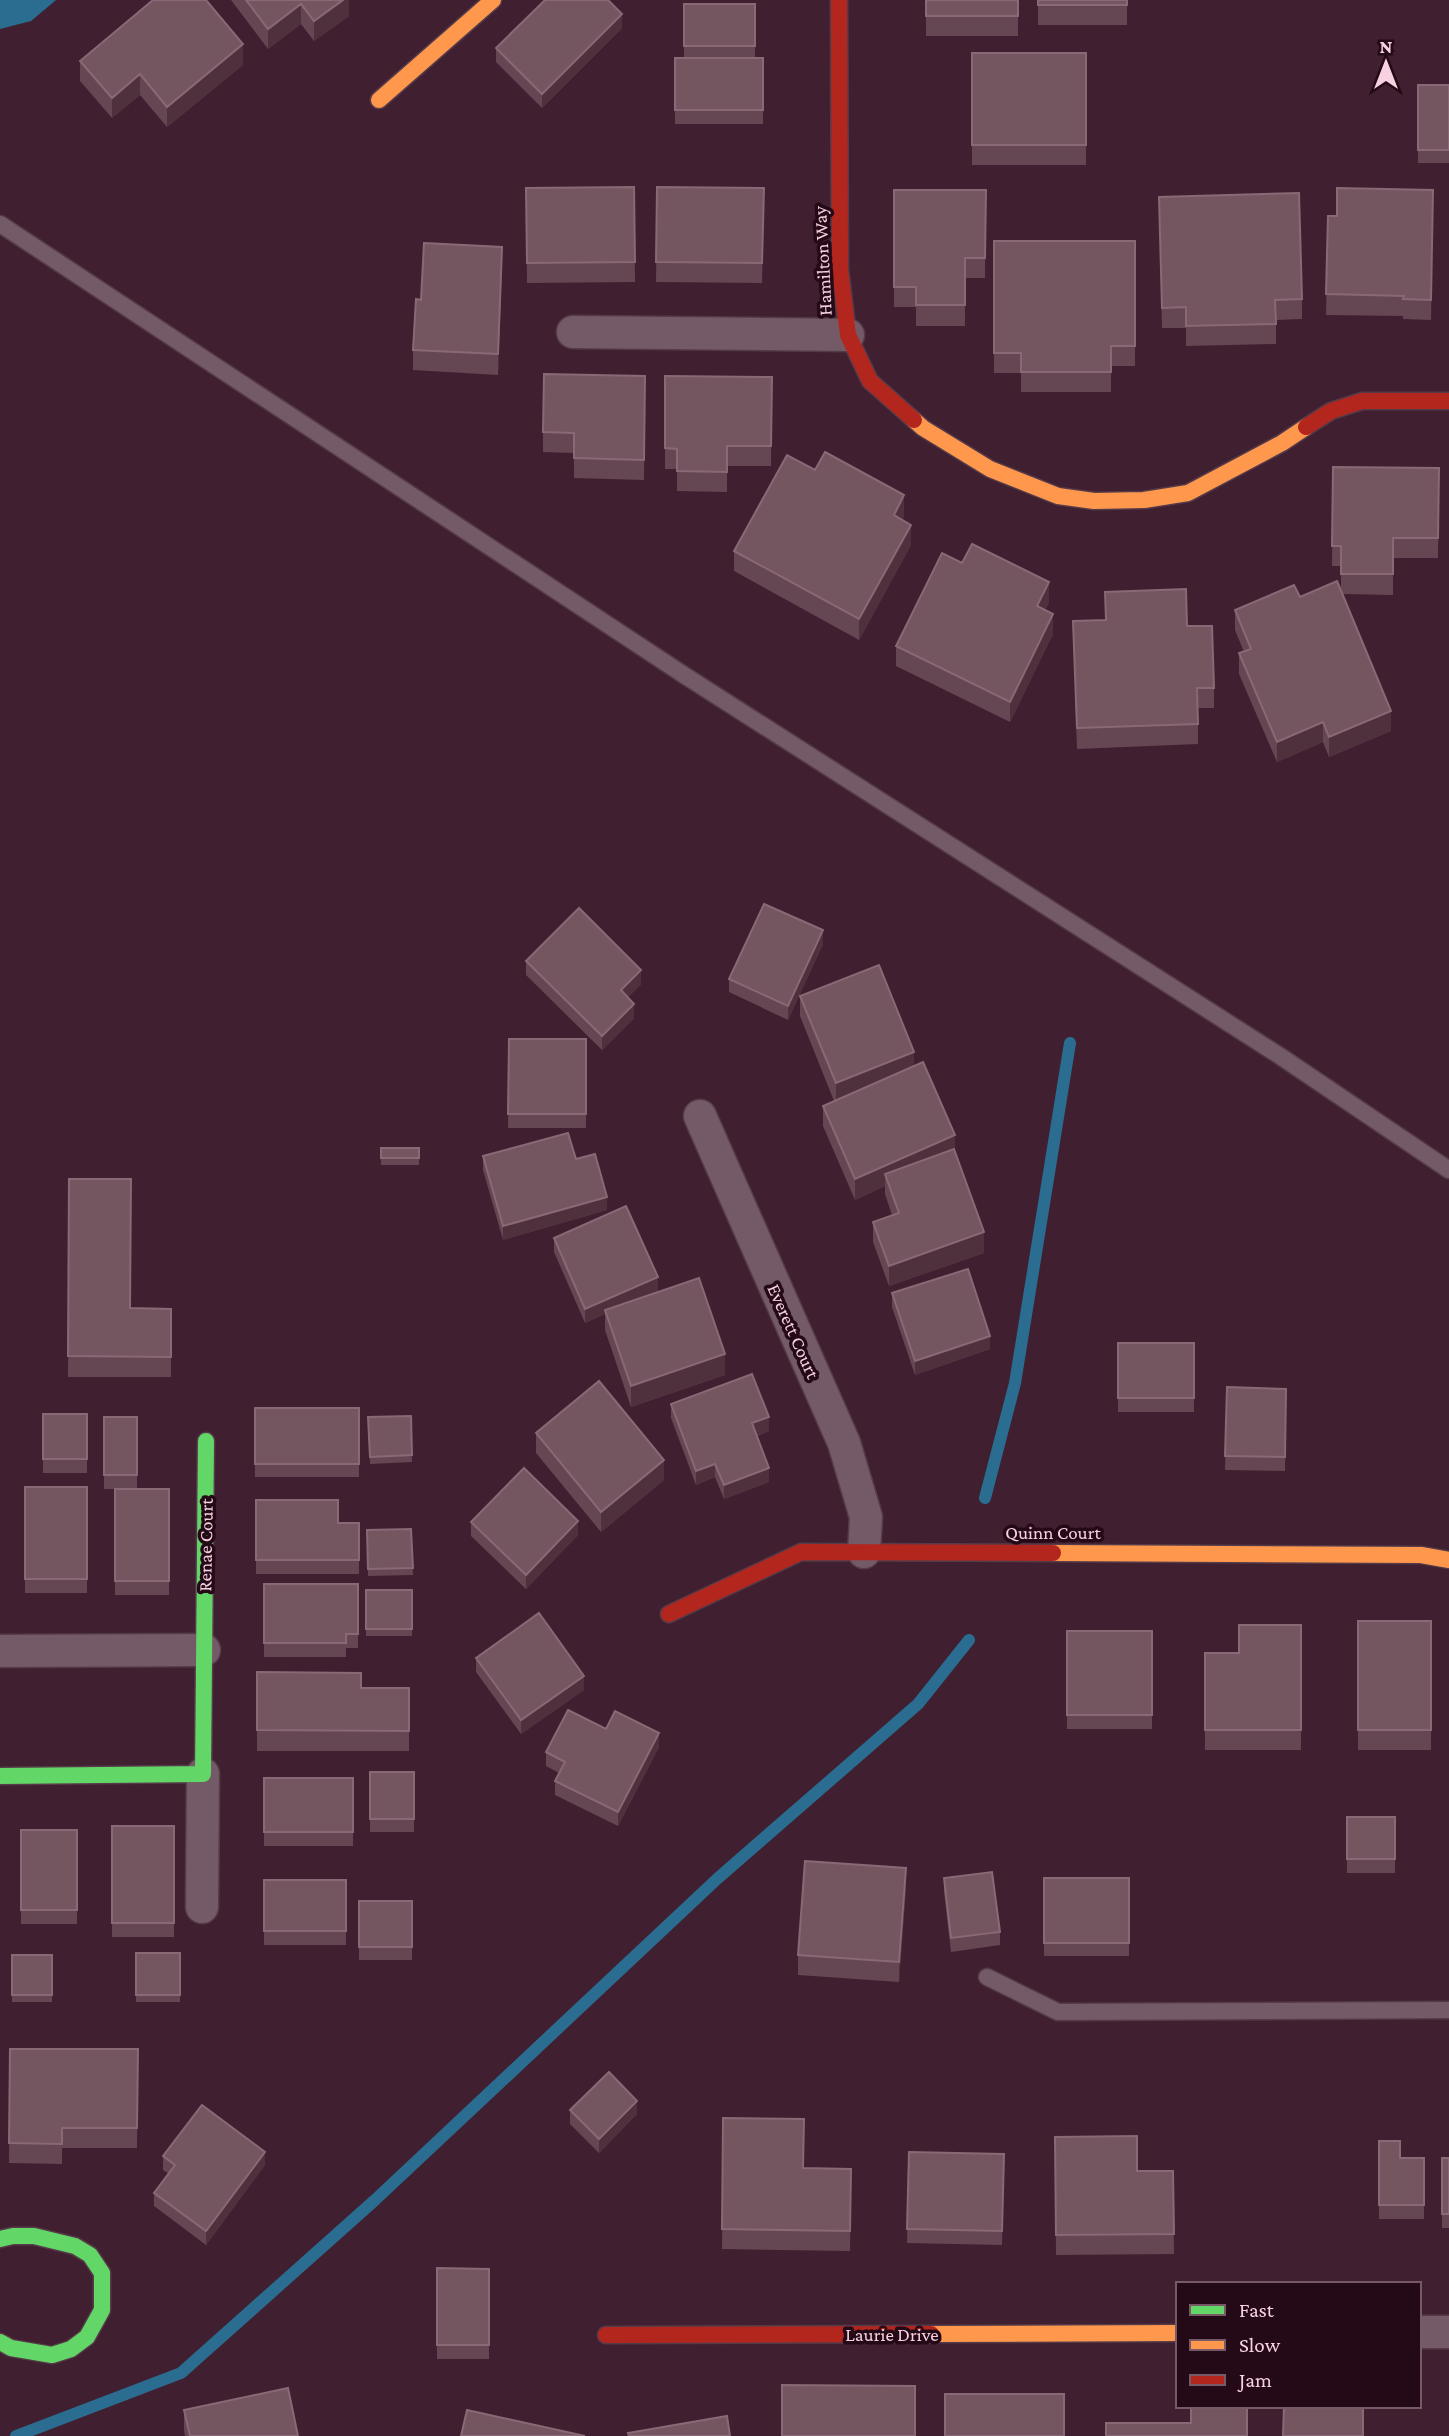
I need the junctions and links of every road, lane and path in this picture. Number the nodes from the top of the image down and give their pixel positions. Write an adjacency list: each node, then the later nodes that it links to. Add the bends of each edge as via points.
1 (493, 0): 3 (street)
2 (839, 0): 6 (street, Hamilton Way, via 840,270)
3 (379, 100)
4 (0, 224): 9 (lane, via 684,675 1280,1056)
5 (573, 332): 6 (street)
6 (848, 335): 7 (street, Hamilton Way, via 870,381 922,428 990,469 1058,496 1094,501 1188,493 1331,411 1362,401)
7 (1449, 401)
8 (700, 1116): 11 (street, Everett Court, via 844,1443 866,1517)
9 (1449, 1170)
10 (206, 1441): 14 (street, Renae Court)
11 (864, 1552): 12 (street, Quinn Court, via 1420,1555); 13 (street, Quinn Court, via 801,1552)
12 (1449, 1560)
13 (669, 1614)
14 (204, 1650): 15 (street); 16 (street, Renae Court)
15 (0, 1651)
16 (203, 1774): 17 (street); 18 (street, Renae Court)
17 (0, 1776)
18 (202, 1907)
19 (986, 1977): 20 (lane, via 1058,2012)
20 (1449, 2010)
21 (0, 2239): 26 (street, via 34,2236 75,2246 90,2255 102,2273 102,2310 87,2337 52,2355)
22 (1421, 2332): 23 (street)
23 (1449, 2332)
24 (1176, 2333): 25 (street, Laurie Drive)
25 (606, 2335)
26 (0, 2342)

